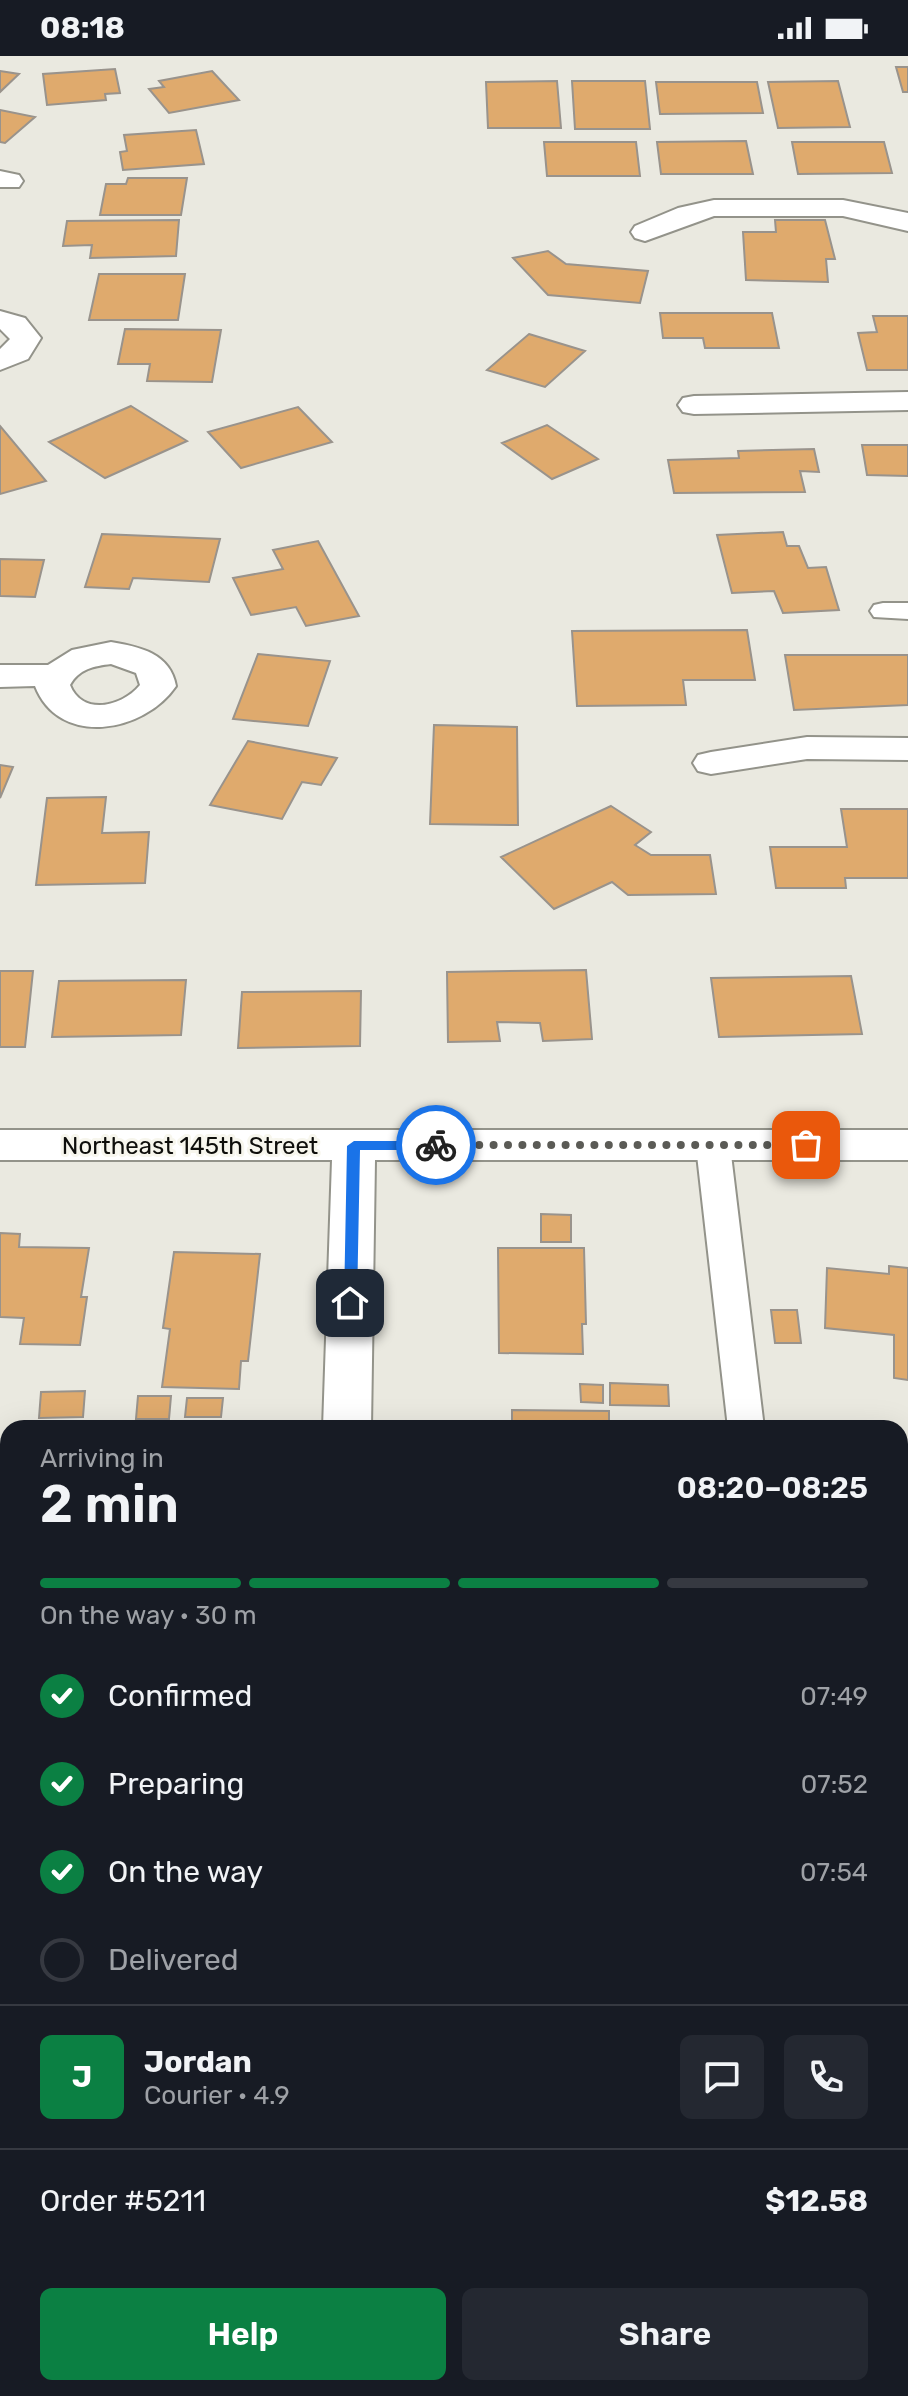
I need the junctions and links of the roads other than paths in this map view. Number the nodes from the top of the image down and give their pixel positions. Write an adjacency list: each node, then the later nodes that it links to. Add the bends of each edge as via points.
1 (908, 222): 2 (street, via 843,208 714,208)
2 (645, 232)
3 (0, 320): 4 (street, via 14,324 26,338 17,353)
4 (0, 361)
5 (908, 401): 6 (street)
6 (694, 405)
7 (56, 675): 8 (street)
8 (0, 676)
9 (908, 749): 10 (street, via 807,748)
10 (711, 763)
11 (0, 1145): 13 (street, Northeast 145th Street)
12 (908, 1145): 14 (street, Northeast 145th Street)
13 (354, 1146): 14 (street, Northeast 145th Street); 15 (street)
14 (713, 1146): 16 (lane)
15 (347, 1420)
16 (745, 1420)

